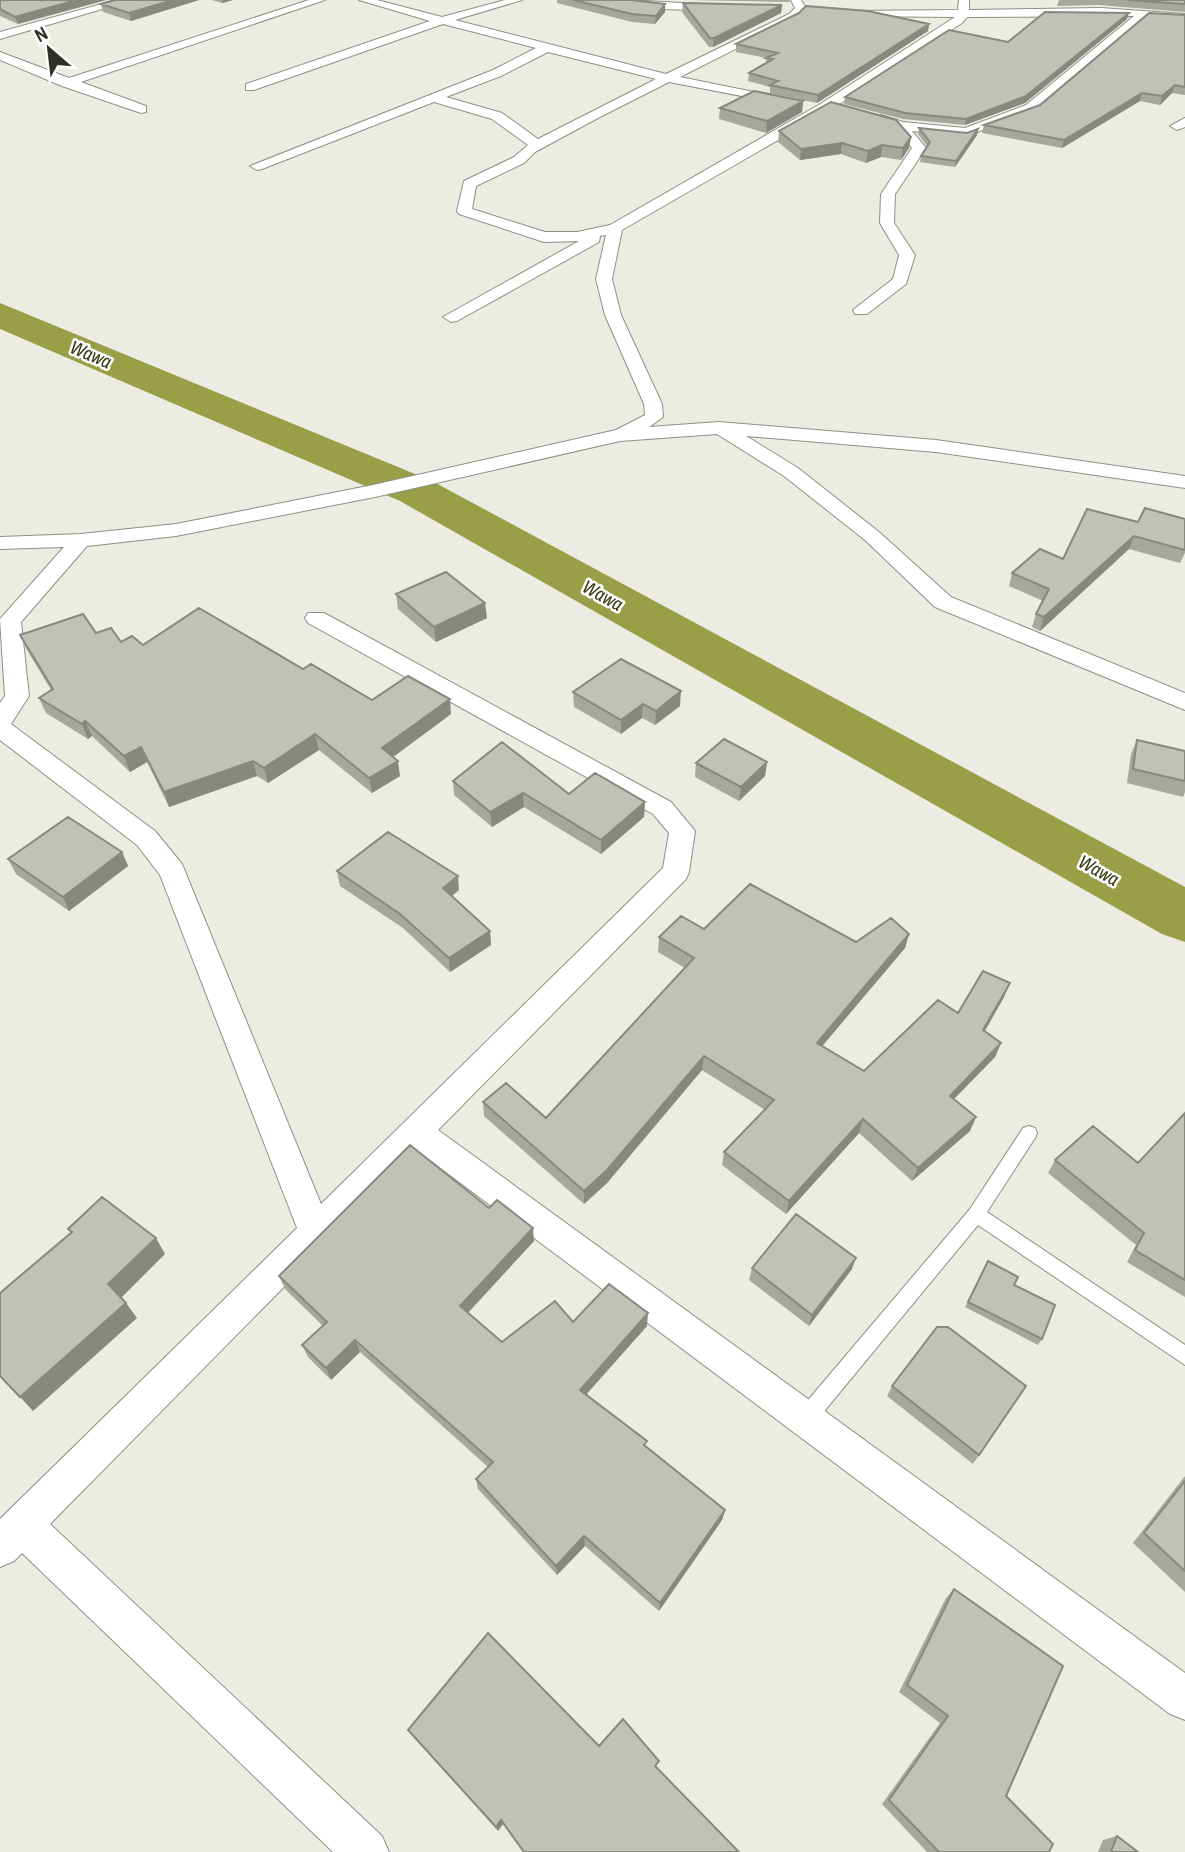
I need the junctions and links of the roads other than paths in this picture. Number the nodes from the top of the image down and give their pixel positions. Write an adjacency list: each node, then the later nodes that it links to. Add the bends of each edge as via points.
1 (128, 0): 19 (street)
2 (320, 0): 23 (street)
3 (365, 0): 16 (street)
4 (517, 0): 16 (street)
5 (618, 0): 9 (street)
6 (1114, 0): 13 (street)
7 (804, 6): 10 (street); 22 (street, via 793,16)
8 (963, 7): 11 (street); 12 (street); 17 (street); 27 (street, via 958,21)
9 (737, 8)
10 (776, 8)
11 (1098, 11): 13 (street); 18 (street, via 1097,22)
12 (839, 12)
13 (1119, 12): 14 (street)
14 (1145, 13): 15 (street); 29 (street, via 1031,108 966,132)
15 (1185, 18)
16 (443, 20): 20 (street); 24 (street)
17 (1023, 26)
18 (1090, 26)
19 (0, 36)
20 (547, 48): 22 (street); 25 (street, via 497,74)
21 (0, 56): 23 (street)
22 (671, 77): 26 (street); 30 (street)
23 (66, 83): 28 (street)
24 (250, 87)
25 (432, 97): 30 (street, via 497,116); 31 (street)
26 (794, 104)
27 (818, 108): 29 (street); 32 (street)
28 (141, 109)
29 (901, 126): 33 (street, via 919,148 888,194 887,223 907,255 901,281)
30 (537, 145): 32 (street, via 519,160 468,184 464,211 544,237 576,237)
31 (257, 166)
32 (615, 228): 34 (street); 36 (street, via 604,279 613,315 653,404 654,416)
33 (861, 310)
34 (451, 317)
35 (719, 428): 36 (street); 37 (street, via 936,446); 41 (street, via 801,480 872,536 943,602)
36 (620, 435): 38 (street, via 176,530)
37 (1185, 482)
38 (81, 540): 39 (street); 42 (street, via 10,621 17,696)
39 (0, 543)
40 (316, 618): 44 (street, via 662,808 682,831 676,872)
41 (1185, 702)
42 (0, 722)
43 (0, 728): 47 (street, via 146,838 172,871)
44 (415, 1131): 47 (street); 49 (street)
45 (1029, 1133): 46 (lane)
46 (976, 1214): 48 (lane); 49 (lane)
47 (315, 1231): 50 (street)
48 (1185, 1356)
49 (804, 1420): 51 (street)
50 (11, 1536): 52 (street)
51 (1185, 1699)
52 (366, 1852)

